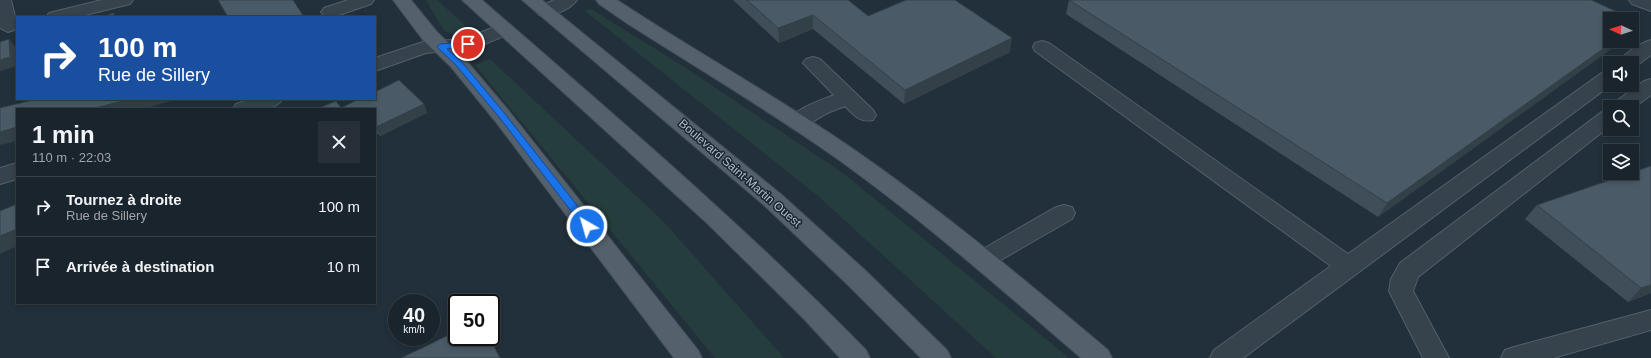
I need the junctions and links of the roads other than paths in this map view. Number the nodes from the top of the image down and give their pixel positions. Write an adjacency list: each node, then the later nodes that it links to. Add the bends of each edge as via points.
1 (2, 0): 13 (street)
2 (124, 0): 12 (street)
3 (365, 0): 11 (street)
4 (402, 0): 16 (main road)
5 (471, 0): 14 (main road)
6 (568, 0): 9 (street)
7 (605, 0): 29 (main road)
8 (1638, 0): 10 (street)
9 (538, 6): 38 (main road, Boulevard Saint-Martin Ouest, via 774,201)
10 (1651, 6)
11 (328, 10)
12 (59, 16)
13 (8, 26)
14 (504, 29): 16 (street, via 468,44); 37 (main road, via 749,248)
15 (1651, 46): 18 (street)
16 (440, 47): 20 (street, via 423,48); 36 (main road, via 458,63 502,116)
17 (1042, 47): 34 (street)
18 (1637, 56)
19 (813, 63): 23 (street)
20 (376, 64)
21 (1603, 81): 34 (street)
22 (1651, 85): 25 (street)
23 (848, 97): 27 (street); 29 (street, via 817,110)
24 (270, 100): 26 (street)
25 (1631, 100)
26 (246, 108)
27 (866, 115)
28 (1603, 121): 41 (street, via 1409,270 1403,279 1401,291)
29 (798, 122): 33 (main road, via 869,171)
30 (16, 172): 31 (street)
31 (0, 176)
32 (1064, 213): 33 (street)
33 (984, 259): 39 (main road)
34 (1349, 266): 40 (street)
35 (1651, 320): 42 (street, via 1603,331)
36 (689, 358)
37 (857, 358)
38 (938, 358)
39 (1099, 358)
40 (1223, 358)
41 (1436, 358)
42 (1514, 358)

